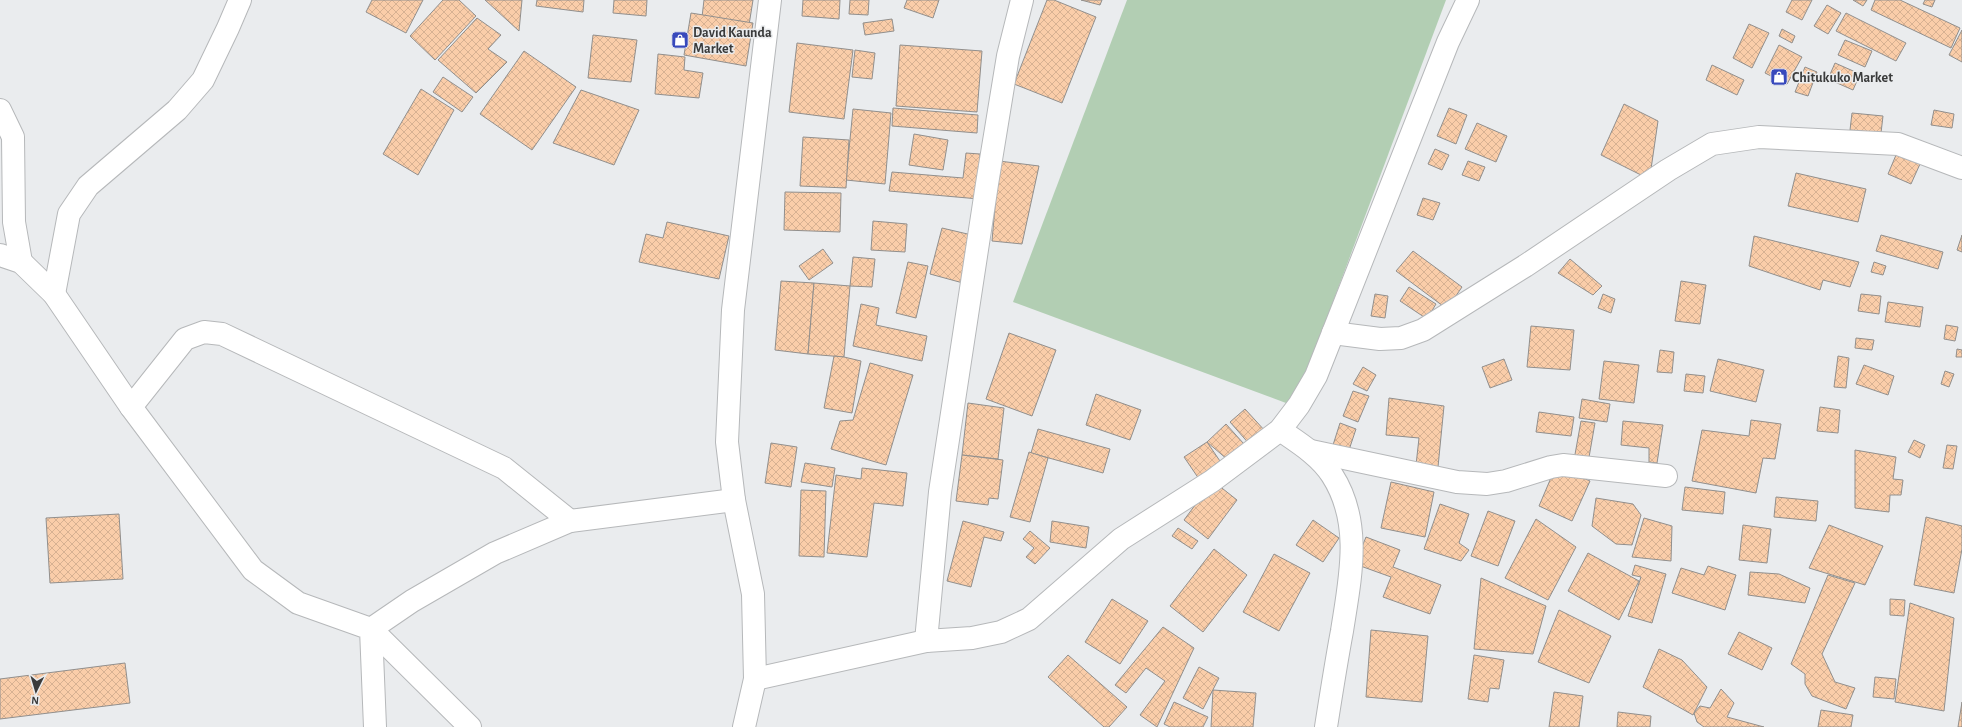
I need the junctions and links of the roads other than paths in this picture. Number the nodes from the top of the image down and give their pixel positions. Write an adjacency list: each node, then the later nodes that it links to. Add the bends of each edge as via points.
1 (240, 0): 9 (street, via 203,80 177,110 88,186 69,214)
2 (770, 0): 15 (street, via 733,310 727,442)
3 (1022, 0): 18 (street, via 1008,56 940,492)
4 (1468, 0): 10 (street, via 1448,42)
5 (0, 110): 8 (street, via 13,137 14,222)
6 (1962, 168): 10 (street, via 1898,144 1759,136 1712,144 1423,330 1401,338 1380,340)
7 (0, 255): 8 (street)
8 (22, 262): 9 (street)
9 (54, 294): 11 (street)
10 (1333, 333): 12 (street, via 1316,376)
11 (131, 407): 16 (street, via 185,339 204,332 222,334 504,468); 17 (street, via 253,570 298,603)
12 (1280, 430): 13 (street); 18 (street, via 1212,481 1121,539 1029,619 1001,632 972,638)
13 (1311, 451): 14 (street, via 1457,482 1493,483 1563,465); 23 (street, via 1332,475 1344,499 1352,535 1352,566)
14 (1666, 476)
15 (734, 500): 16 (street); 19 (street, via 753,594)
16 (570, 521): 17 (street, via 495,553 412,601)
17 (371, 629): 20 (street); 21 (street)
18 (926, 641): 19 (street)
19 (754, 679): 22 (street)
20 (375, 727)
21 (470, 727)
22 (744, 727)
23 (1326, 727)

